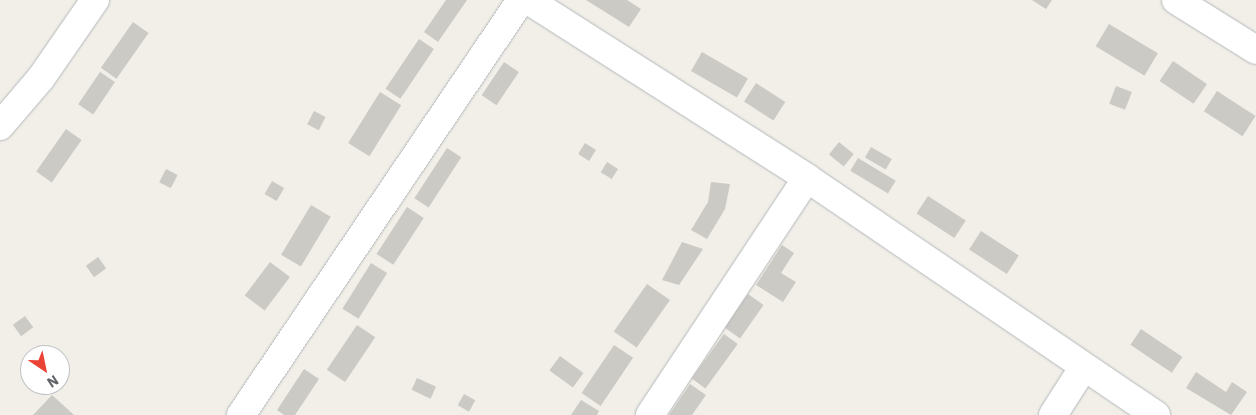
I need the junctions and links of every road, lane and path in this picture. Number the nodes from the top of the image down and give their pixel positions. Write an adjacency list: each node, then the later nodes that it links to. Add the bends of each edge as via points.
1 (95, 0): 6 (street, via 41,78)
2 (520, 0): 9 (street)
3 (528, 0): 7 (street)
4 (1176, 0): 5 (street)
5 (1256, 50)
6 (0, 126)
7 (807, 178): 8 (street); 10 (street)
8 (1083, 368): 11 (street); 12 (street)
9 (242, 415)
10 (650, 415)
11 (1052, 415)
12 (1156, 415)

